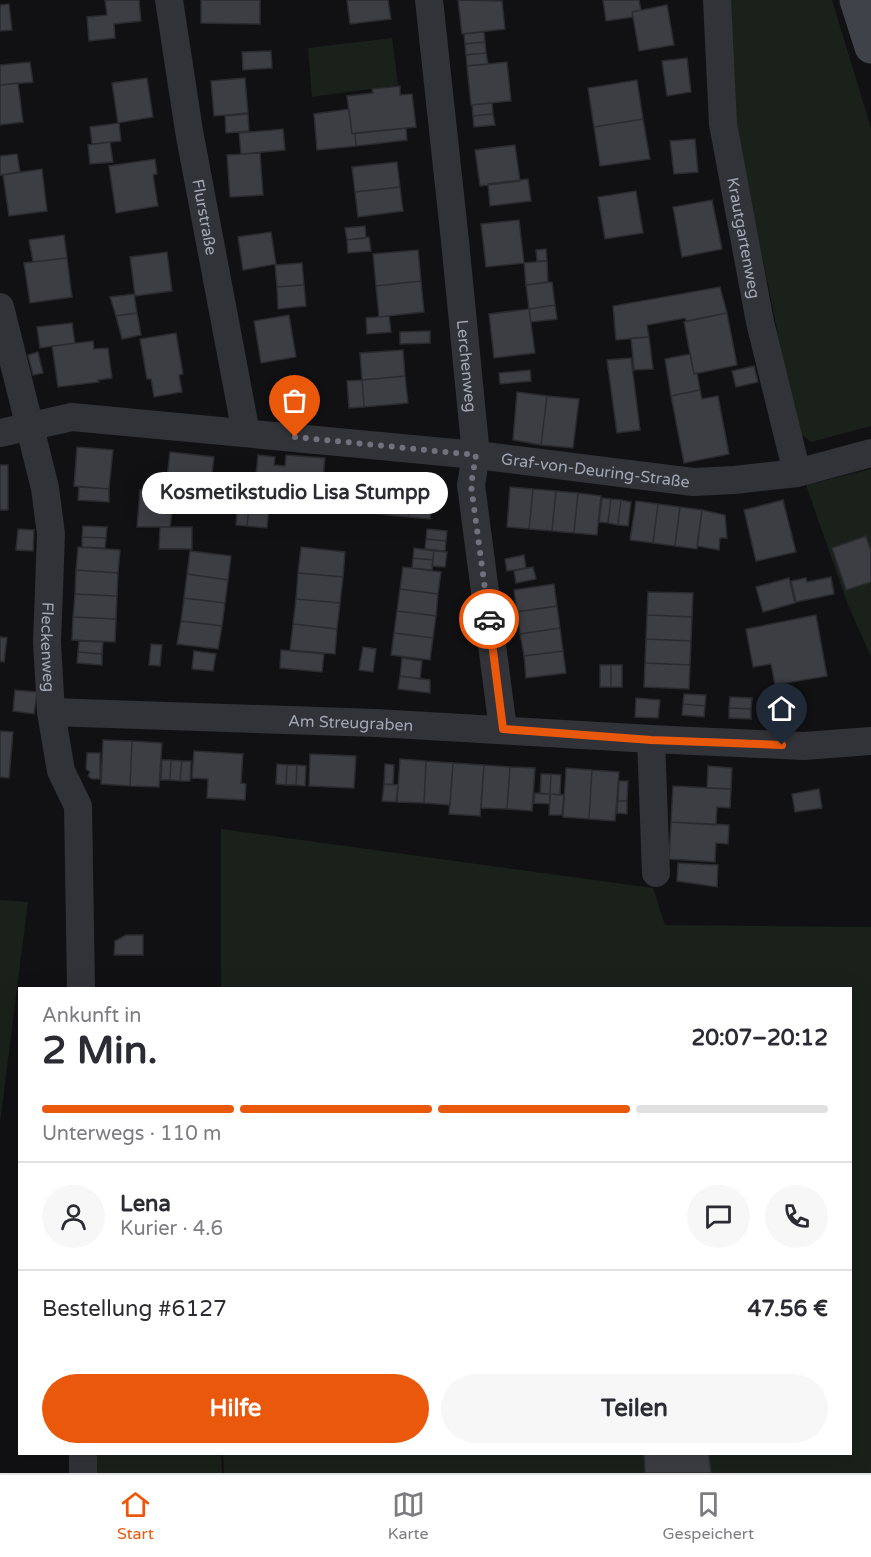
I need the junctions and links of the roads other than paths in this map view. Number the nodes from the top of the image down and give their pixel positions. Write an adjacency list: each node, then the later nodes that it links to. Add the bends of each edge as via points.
1 (170, 0): 9 (street, Flurstraße, via 189,131)
2 (429, 0): 11 (street, Lerchenweg)
3 (717, 0): 12 (street, Krautgartenweg, via 723,124 760,322)
4 (856, 0): 5 (street)
5 (871, 48)
6 (0, 307): 7 (street, Fleckenweg)
7 (31, 426): 8 (street, Graf-von-Deuring-Straße); 9 (street, Graf-von-Deuring-Straße, via 72,417); 13 (street, Fleckenweg, via 51,534 46,643)
8 (0, 433)
9 (246, 433): 11 (street, Graf-von-Deuring-Straße)
10 (871, 453): 12 (street, Graf-von-Deuring-Straße)
11 (476, 455): 12 (street, Graf-von-Deuring-Straße, via 693,482); 14 (street, Lerchenweg, via 471,485)
12 (797, 473)
13 (51, 712): 14 (street, Am Streugraben); 18 (street, Fleckenweg, via 61,771 78,806)
14 (503, 729): 15 (street, Am Streugraben)
15 (651, 740): 16 (street, Am Streugraben, via 804,746); 17 (street)
16 (871, 741)
17 (656, 873)
18 (81, 987)
19 (82, 1455): 20 (street)
20 (82, 1473)

